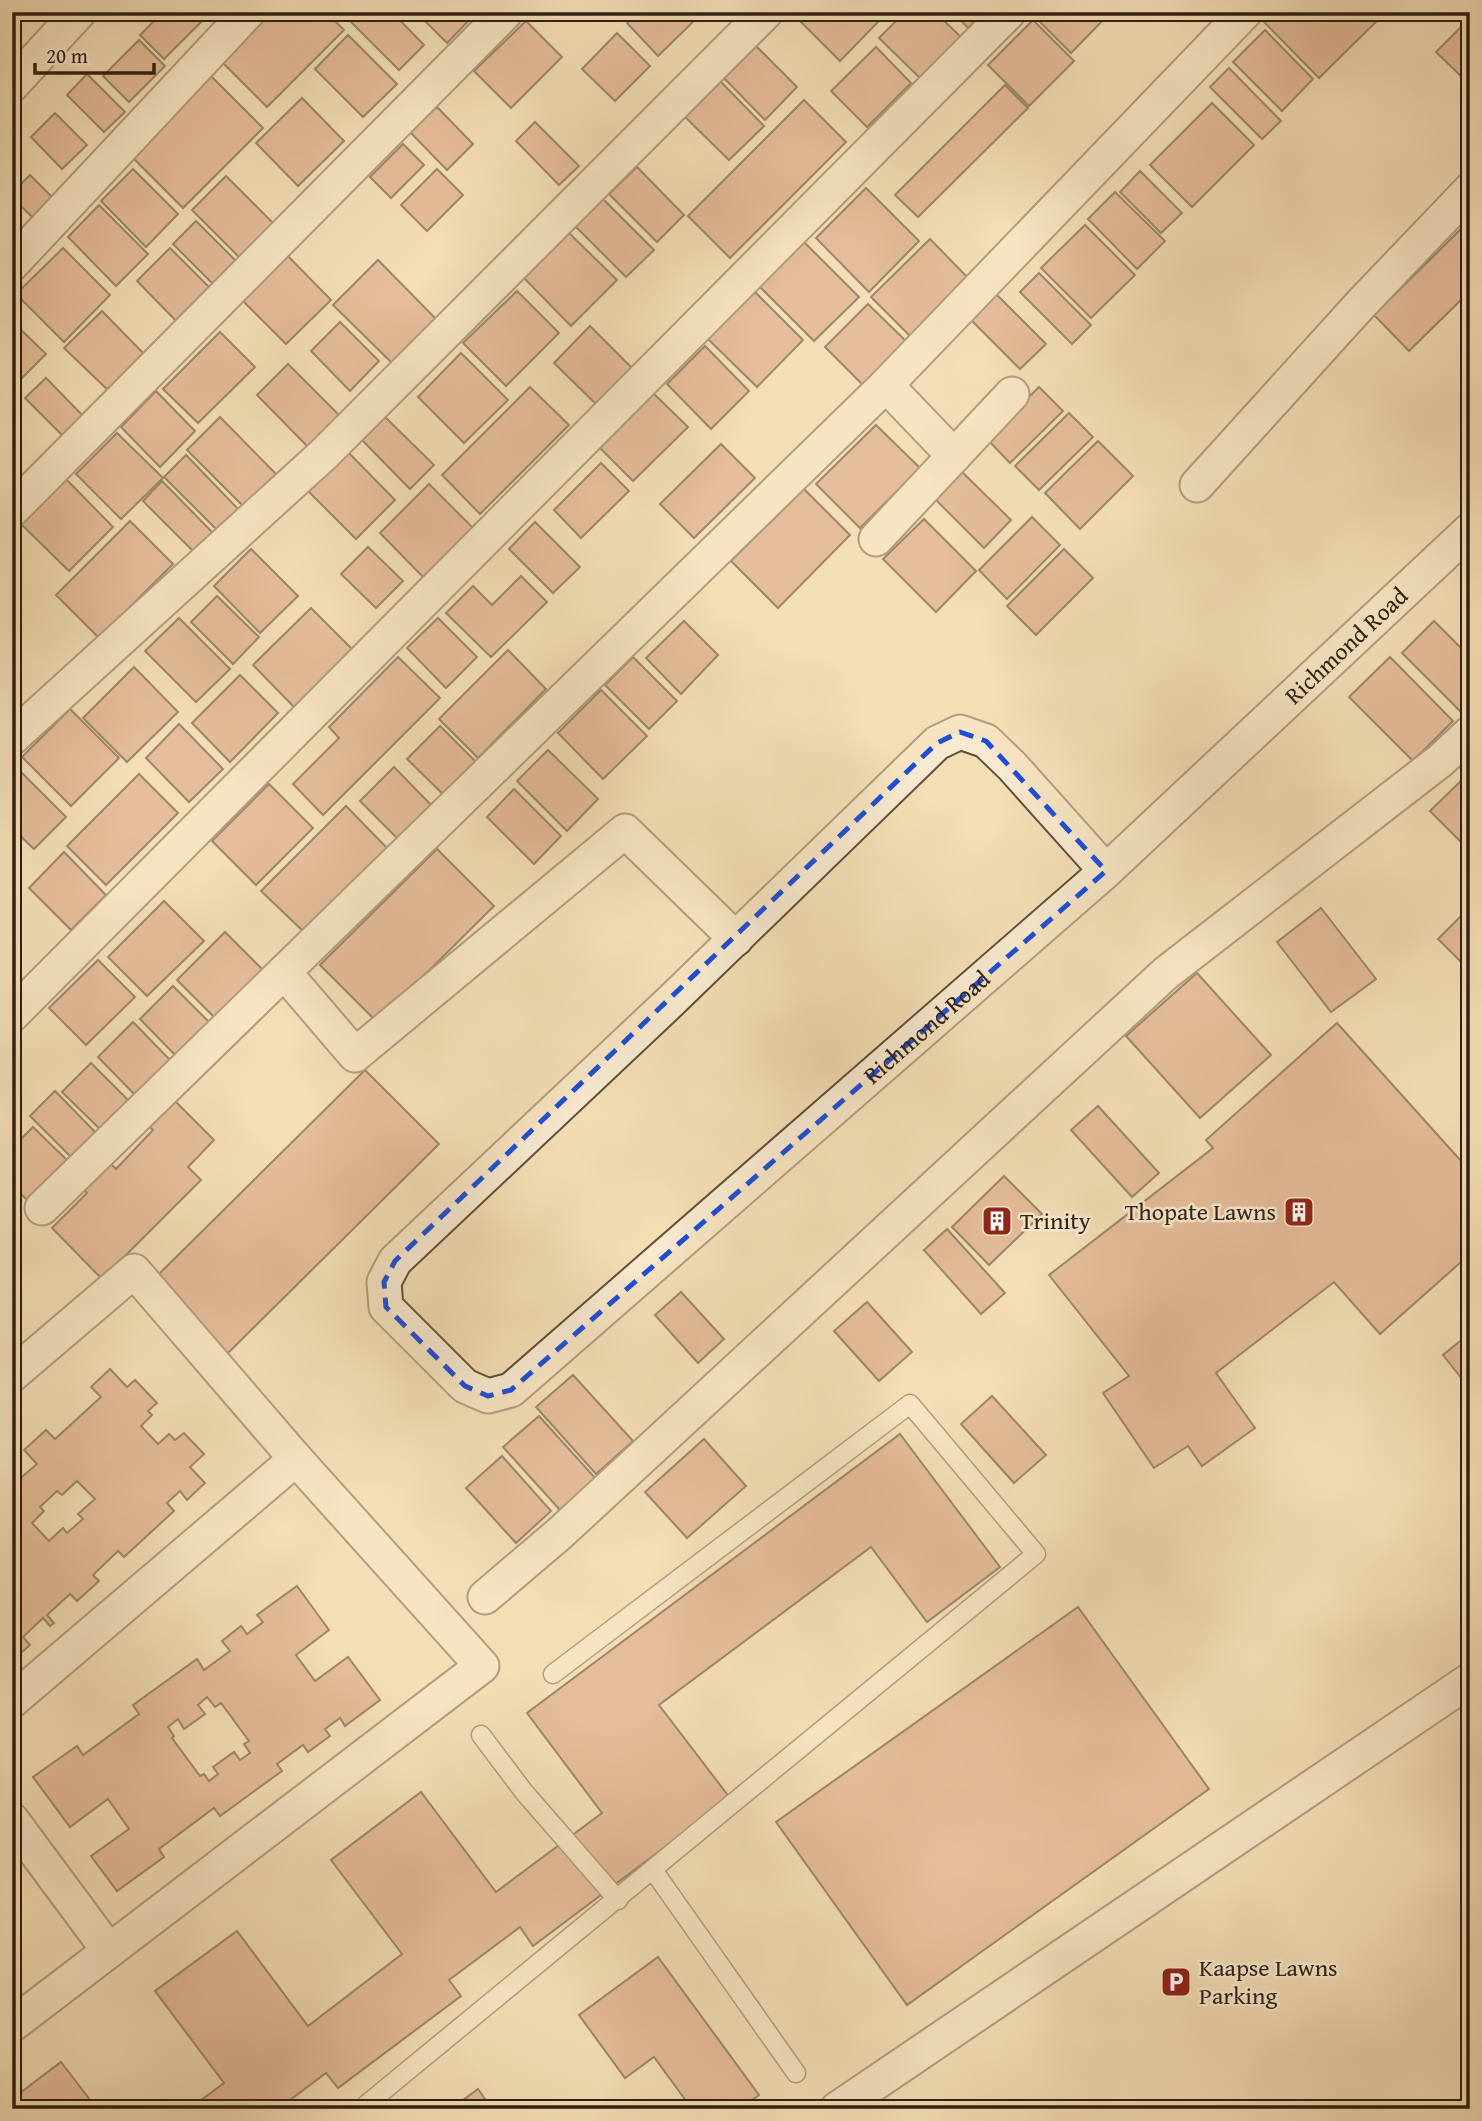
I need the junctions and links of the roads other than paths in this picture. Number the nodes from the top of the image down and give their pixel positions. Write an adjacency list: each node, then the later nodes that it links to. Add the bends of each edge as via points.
1 (79, 12): 7 (street)
2 (248, 12): 9 (street)
3 (506, 12): 14 (street)
4 (766, 12): 18 (street, via 324,454)
5 (1009, 12): 22 (street)
6 (1245, 12): 10 (street)
7 (12, 85)
8 (1470, 190): 13 (street)
9 (12, 264)
10 (886, 385): 12 (street); 21 (street)
11 (1012, 394): 12 (street)
12 (954, 456): 16 (street)
13 (1197, 485)
14 (12, 510)
15 (1470, 530): 19 (street, Richmond Road)
16 (876, 539)
17 (1470, 733): 26 (street, via 1166,973 558,1535)
18 (12, 738)
19 (1106, 871): 20 (street, via 986,741 960,732 937,743); 20 (street, Richmond Road, via 511,1390 488,1396 466,1386 386,1307 384,1282 395,1261)
20 (736, 939): 21 (street, via 625,831 355,1055)
21 (284, 972): 23 (street)
22 (12, 1015)
23 (42, 1208)
24 (12, 1375): 25 (street, via 134,1271)
25 (296, 1459): 29 (street); 34 (street, via 482,1666)
26 (485, 1597)
27 (553, 1674): 32 (lane, via 910,1404 1036,1555)
28 (1470, 1680): 38 (street)
29 (12, 1701)
30 (481, 1735): 33 (lane)
31 (12, 1820): 34 (street)
32 (653, 1870): 33 (lane); 36 (lane)
33 (618, 1900): 37 (lane)
34 (108, 1951): 35 (street)
35 (12, 2025)
36 (796, 2073)
37 (361, 2109)
38 (837, 2109)

